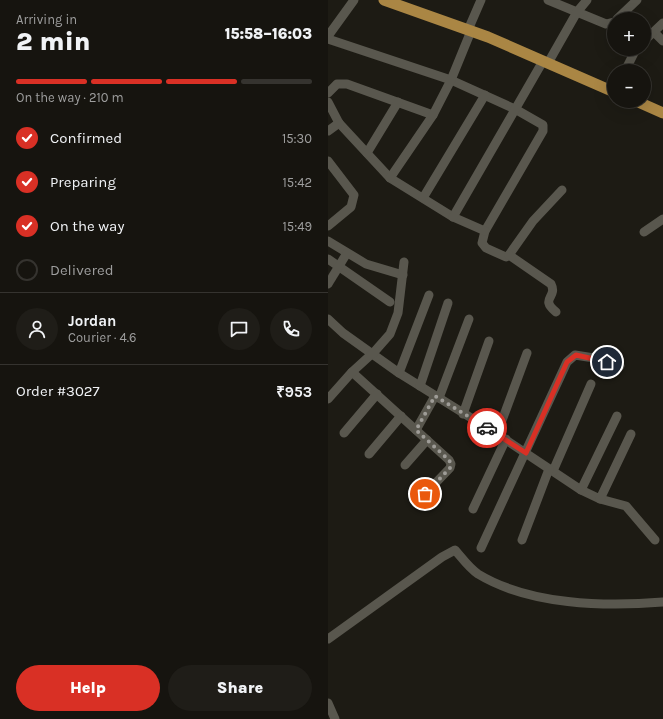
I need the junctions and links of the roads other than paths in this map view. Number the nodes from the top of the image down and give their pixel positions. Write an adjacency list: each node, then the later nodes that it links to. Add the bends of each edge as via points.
1 (354, 0): 14 (street)
2 (384, 0): 11 (main road)
3 (481, 0): 11 (street)
4 (548, 0): 7 (street)
5 (587, 0): 7 (street)
6 (637, 0): 8 (street)
7 (577, 12): 10 (street); 16 (street)
8 (624, 12)
9 (663, 23): 12 (street)
10 (607, 24)
11 (470, 31): 16 (main road); 17 (street)
12 (654, 32): 13 (street); 15 (street)
13 (651, 35)
14 (328, 38): 17 (street)
15 (663, 41)
16 (546, 62): 18 (main road); 24 (street)
17 (451, 80): 20 (street); 26 (street)
18 (607, 89)
19 (328, 93): 22 (street, via 337,84 347,84)
20 (485, 95): 24 (street); 33 (street)
21 (328, 102): 27 (street)
22 (398, 102): 26 (street); 29 (street)
23 (651, 108): 25 (main road)
24 (515, 109): 34 (street); 37 (street, via 541,123 544,129)
25 (663, 113)
26 (433, 115): 31 (street)
27 (339, 123): 28 (street); 29 (street)
28 (328, 131)
29 (367, 153): 31 (street)
30 (328, 161): 36 (street, via 354,195 351,207)
31 (390, 178): 33 (street)
32 (562, 190): 41 (street, via 533,221)
33 (423, 198): 34 (street)
34 (453, 217): 37 (street)
35 (663, 219): 38 (street)
36 (328, 226)
37 (485, 232): 41 (street, via 483,246 506,257)
38 (644, 232)
39 (328, 241): 40 (street)
40 (347, 253): 44 (street); 45 (street, via 366,264)
41 (508, 255): 50 (street, via 551,284 553,291 548,306)
42 (328, 259): 44 (street)
43 (404, 262): 45 (street)
44 (339, 266): 46 (street); 48 (street)
45 (403, 275): 55 (street, via 394,325 382,344)
46 (328, 284)
47 (429, 295): 58 (street)
48 (390, 302)
49 (448, 303): 60 (street)
50 (556, 312)
51 (328, 319): 55 (street)
52 (469, 319): 62 (street)
53 (490, 341): 64 (street)
54 (527, 353): 69 (street)
55 (371, 354): 57 (street); 58 (street)
56 (620, 366): 73 (street, via 594,358 576,355 571,357)
57 (352, 372): 61 (street); 63 (street)
58 (399, 373): 60 (street)
59 (591, 384): 76 (street)
60 (420, 386): 62 (street)
61 (377, 394): 65 (street); 68 (street)
62 (437, 397): 64 (street); 67 (street)
63 (328, 398)
64 (463, 414): 69 (street)
65 (401, 416): 67 (street); 74 (street)
66 (617, 416): 77 (street)
67 (416, 430): 71 (street)
68 (344, 433)
69 (497, 434): 72 (street)
70 (631, 434): 79 (street)
71 (427, 440): 75 (street); 78 (street, via 451,464)
72 (506, 440): 73 (street); 80 (street)
73 (526, 453): 76 (street); 83 (street)
74 (369, 454)
75 (405, 465)
76 (551, 470): 77 (street); 81 (street)
77 (581, 490): 79 (street)
78 (425, 494)
79 (600, 498): 82 (street, via 626,506)
80 (473, 509)
81 (522, 540)
82 (655, 540)
83 (481, 548)
84 (663, 602): 85 (street, via 598,604 543,597 502,586 477,573 455,550)
85 (328, 639)
86 (328, 703): 87 (street)
87 (335, 719)

